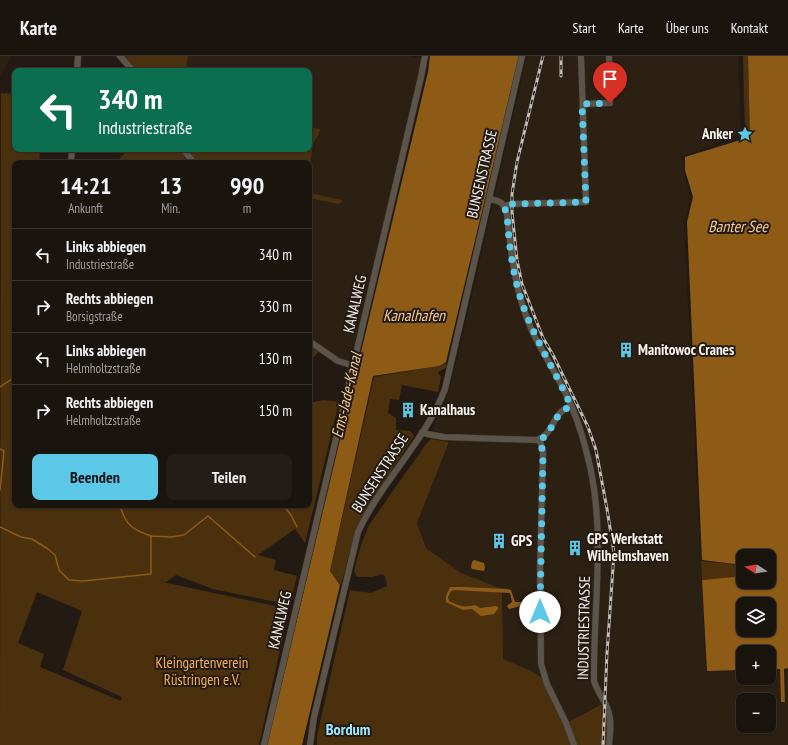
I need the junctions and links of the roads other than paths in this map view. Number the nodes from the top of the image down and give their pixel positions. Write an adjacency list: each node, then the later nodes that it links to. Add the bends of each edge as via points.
1 (78, 56): 7 (street)
2 (120, 56): 8 (street)
3 (425, 56): 15 (street, KANALWEG)
4 (522, 56): 12 (street, BUNSENSTRASSE)
5 (581, 56): 9 (street)
6 (609, 56): 9 (street, via 610,103)
7 (77, 68)
8 (130, 68)
9 (582, 104): 13 (street, via 586,202)
10 (185, 152): 11 (street)
11 (192, 160)
12 (489, 199): 13 (street, via 500,201); 17 (street, BUNSENSTRASSE, via 445,389)
13 (504, 206): 16 (street, INDUSTRIESTRASSE, via 522,302 534,333)
14 (312, 343): 15 (street, via 338,361)
15 (354, 366): 19 (street, KANALWEG)
16 (571, 406): 18 (street, via 561,411); 22 (street, INDUSTRIESTRASSE, via 593,476 598,554 594,681 610,714)
17 (422, 432): 18 (street, via 444,437); 20 (street, BUNSENSTRASSE, via 368,512 358,532 314,717)
18 (540, 440): 21 (street, via 543,453 541,664)
19 (264, 745)
20 (310, 745)
21 (574, 745)
22 (609, 745)

